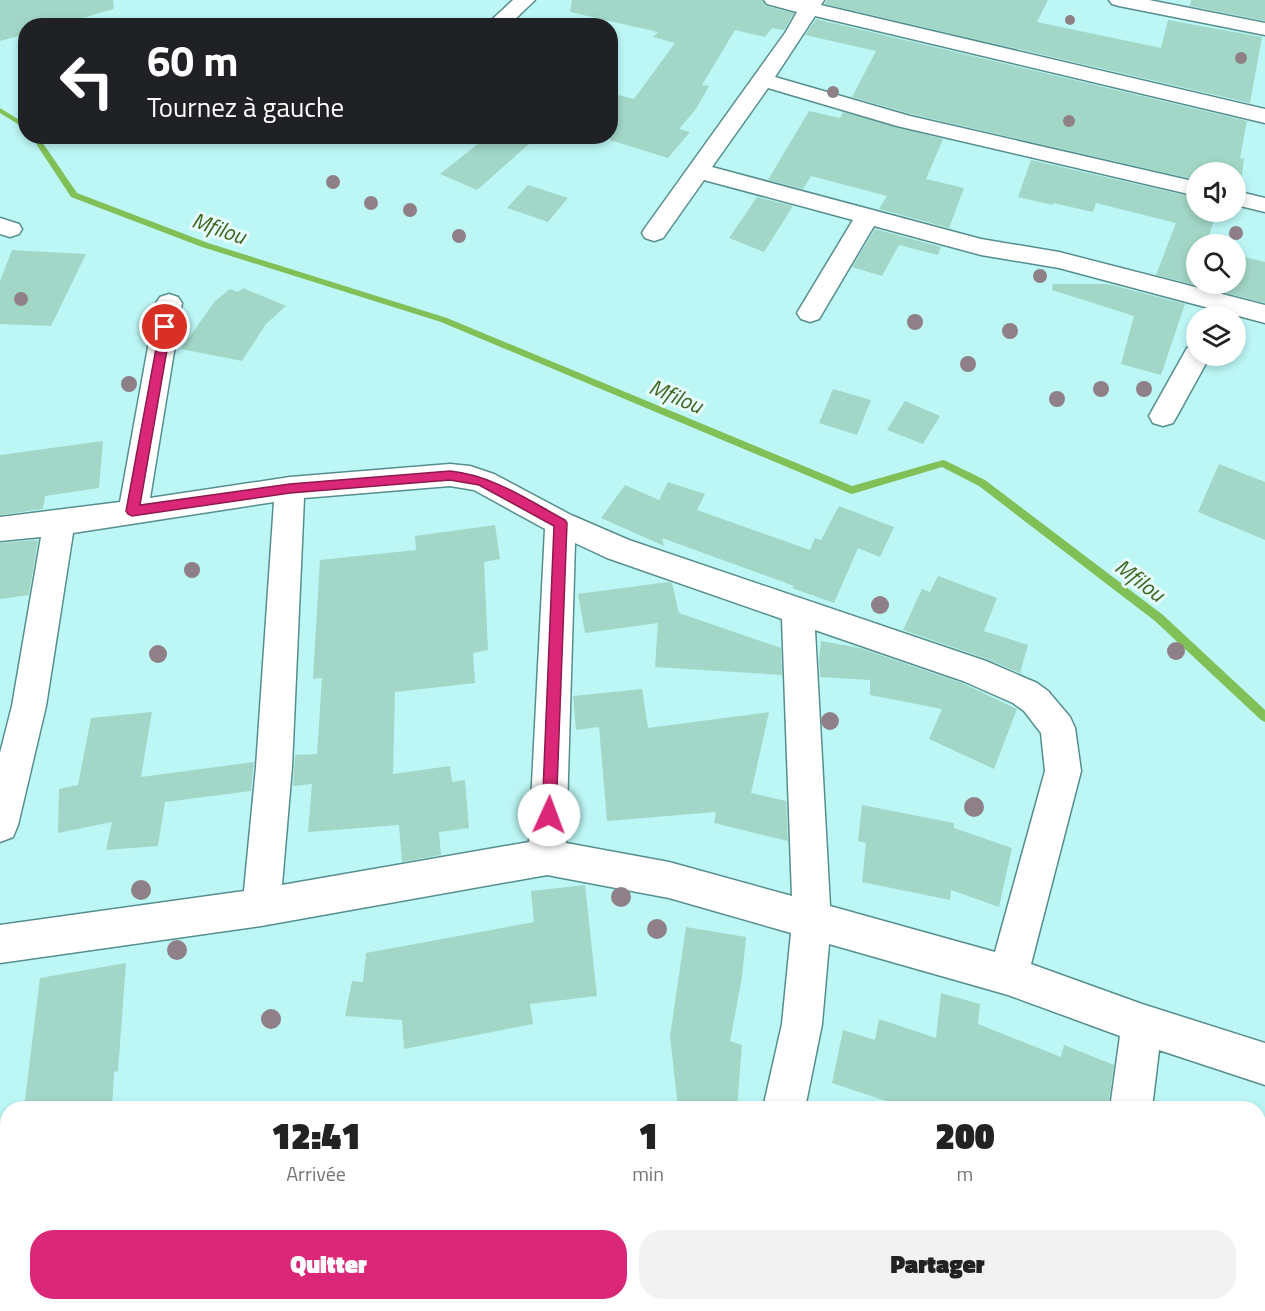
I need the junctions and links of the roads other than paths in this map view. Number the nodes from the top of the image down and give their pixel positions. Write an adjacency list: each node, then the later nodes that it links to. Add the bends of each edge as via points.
1 (525, 0): 5 (street)
2 (774, 0): 4 (street)
3 (1119, 0): 6 (street)
4 (811, 4): 7 (street); 8 (street)
5 (504, 18)
6 (1265, 29)
7 (763, 80): 9 (street); 10 (street, via 905,121)
8 (1265, 116)
9 (699, 171): 13 (street); 14 (street)
10 (1186, 186)
11 (1246, 200): 12 (street)
12 (1265, 205)
13 (868, 216): 16 (street, via 981,247 1059,260); 18 (street)
14 (654, 233)
15 (169, 303): 23 (street)
16 (1211, 306)
17 (1246, 312): 19 (street)
18 (810, 313)
19 (1265, 314)
20 (1191, 366): 21 (street)
21 (1163, 416)
22 (290, 488): 23 (street); 25 (street, via 450,475 470,477); 30 (street, via 274,767)
23 (132, 511): 24 (street)
24 (59, 523): 26 (street); 28 (street, via 29,706)
25 (560, 523): 27 (street, via 618,549); 29 (street)
26 (0, 530)
27 (798, 610): 31 (street); 33 (street, via 974,671 1025,693 1036,700 1058,728 1063,771)
28 (0, 825)
29 (547, 857): 30 (street); 31 (street, via 669,880)
30 (261, 907): 32 (street)
31 (812, 919): 33 (street); 36 (street, via 802,1024)
32 (0, 944)
33 (1008, 975): 34 (street)
34 (1142, 1024): 35 (street); 37 (street)
35 (1265, 1064)
36 (786, 1101)
37 (1132, 1101)

